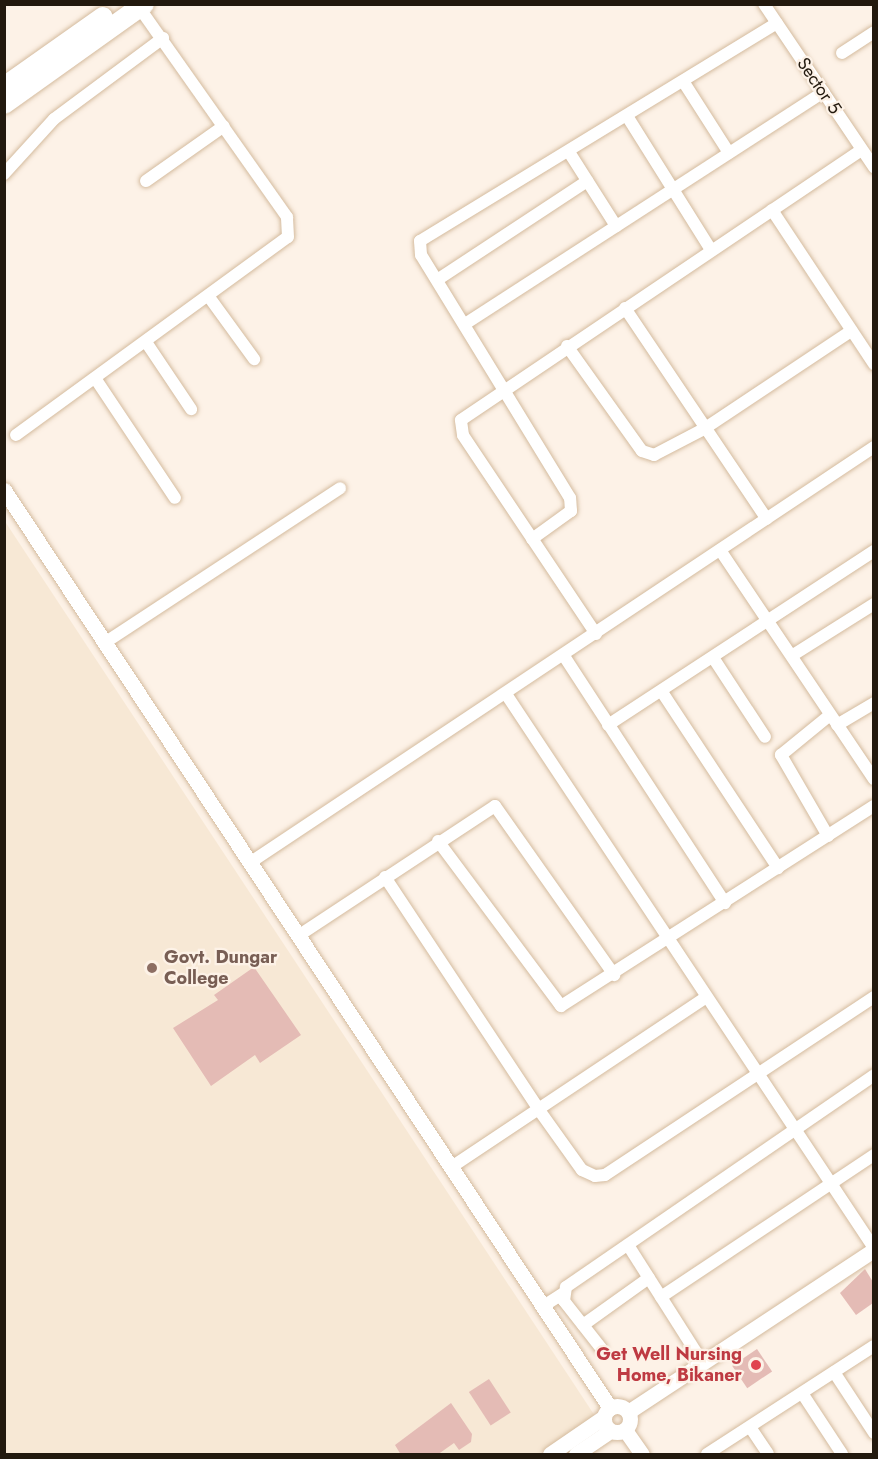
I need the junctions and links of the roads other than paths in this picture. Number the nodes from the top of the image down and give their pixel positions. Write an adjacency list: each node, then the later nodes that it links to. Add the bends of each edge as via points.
1 (764, 4): 3 (street, Sector 5)
2 (135, 6): 5 (street); 8 (main road); 10 (main road)
3 (777, 23): 7 (street); 9 (street, Sector 5)
4 (873, 32): 6 (street)
5 (163, 38): 12 (street); 17 (street, via 54,118)
6 (842, 53)
7 (683, 81): 11 (street); 15 (street)
8 (4, 87)
9 (823, 92): 13 (street, Sector 5); 15 (street)
10 (4, 104)
11 (627, 116): 14 (street); 20 (street)
12 (224, 126): 18 (street); 25 (street, via 290,228 280,246)
13 (862, 150): 16 (street, Sector 5); 21 (street)
14 (569, 153): 19 (street); 24 (street, via 424,234 419,248)
15 (729, 153): 20 (street)
16 (873, 167)
17 (4, 174)
18 (146, 181)
19 (587, 181): 22 (street); 24 (street)
20 (673, 189): 22 (street); 23 (street)
21 (772, 210): 23 (street); 28 (street)
22 (616, 226): 27 (street)
23 (711, 250): 26 (street)
24 (437, 280): 27 (street)
25 (209, 297): 29 (street); 31 (street)
26 (625, 308): 30 (street); 36 (street)
27 (465, 324): 34 (street)
28 (852, 331): 32 (street); 36 (street)
29 (146, 342): 33 (street); 35 (street)
30 (567, 346): 34 (street); 36 (street, via 647,454 666,450)
31 (254, 359)
32 (873, 364)
33 (95, 378): 37 (street); 41 (street)
34 (505, 387): 43 (street, via 572,503 566,516); 43 (street, via 465,414 461,427)
35 (192, 409)
36 (704, 429): 42 (street)
37 (16, 435)
38 (873, 447): 42 (street)
39 (340, 488): 49 (street)
40 (4, 490): 49 (street)
41 (175, 498)
42 (767, 519): 44 (street)
43 (532, 539): 48 (street)
44 (720, 550): 47 (street); 48 (street)
45 (873, 550): 47 (street)
46 (873, 604): 51 (street)
47 (770, 621): 51 (street); 52 (street)
48 (596, 634): 50 (street)
49 (106, 642): 63 (street)
50 (564, 656): 54 (street); 57 (street)
51 (793, 656): 56 (street)
52 (714, 659): 53 (street); 58 (street)
53 (662, 692): 57 (street); 64 (street)
54 (506, 694): 63 (street); 68 (street)
55 (873, 703): 56 (street)
56 (834, 720): 59 (street); 61 (street, via 781,755)
57 (608, 725): 66 (street)
58 (765, 737)
59 (873, 779)
60 (873, 806): 61 (street)
61 (828, 836): 64 (street)
62 (438, 841): 65 (street); 69 (street, via 556,1005 566,1005); 69 (street, via 489,807 500,808)
63 (250, 862): 67 (street)
64 (778, 868): 66 (street)
65 (385, 877): 67 (street); 74 (street)
66 (725, 903): 68 (street)
67 (298, 936): 77 (street)
68 (668, 940): 69 (street); 71 (street)
69 (614, 975)
70 (873, 997): 72 (street)
71 (705, 998): 72 (street); 74 (street)
72 (758, 1075): 74 (street, via 605,1175 582,1170); 75 (street)
73 (873, 1075): 75 (street)
74 (539, 1110): 77 (street)
75 (794, 1129): 78 (street); 79 (street)
76 (873, 1155): 78 (street)
77 (450, 1168): 84 (street)
78 (830, 1185): 80 (street); 83 (street)
79 (628, 1245): 81 (street); 82 (street)
80 (873, 1249): 88 (street)
81 (649, 1278): 83 (street); 85 (street)
82 (562, 1294): 84 (street); 85 (street)
83 (661, 1297): 88 (street)
84 (542, 1307): 91 (street)
85 (583, 1325): 87 (street)
86 (873, 1346): 89 (street)
87 (601, 1348)
88 (703, 1363): 91 (street)
89 (834, 1372): 90 (street); 93 (street)
90 (802, 1393): 92 (street); 99 (street)
91 (612, 1422): 94 (street); 95 (street); 96 (street)
92 (750, 1427): 97 (street); 98 (street)
93 (873, 1433)
94 (550, 1455)
95 (576, 1455)
96 (642, 1455)
97 (707, 1455)
98 (768, 1455)
99 (842, 1455)

